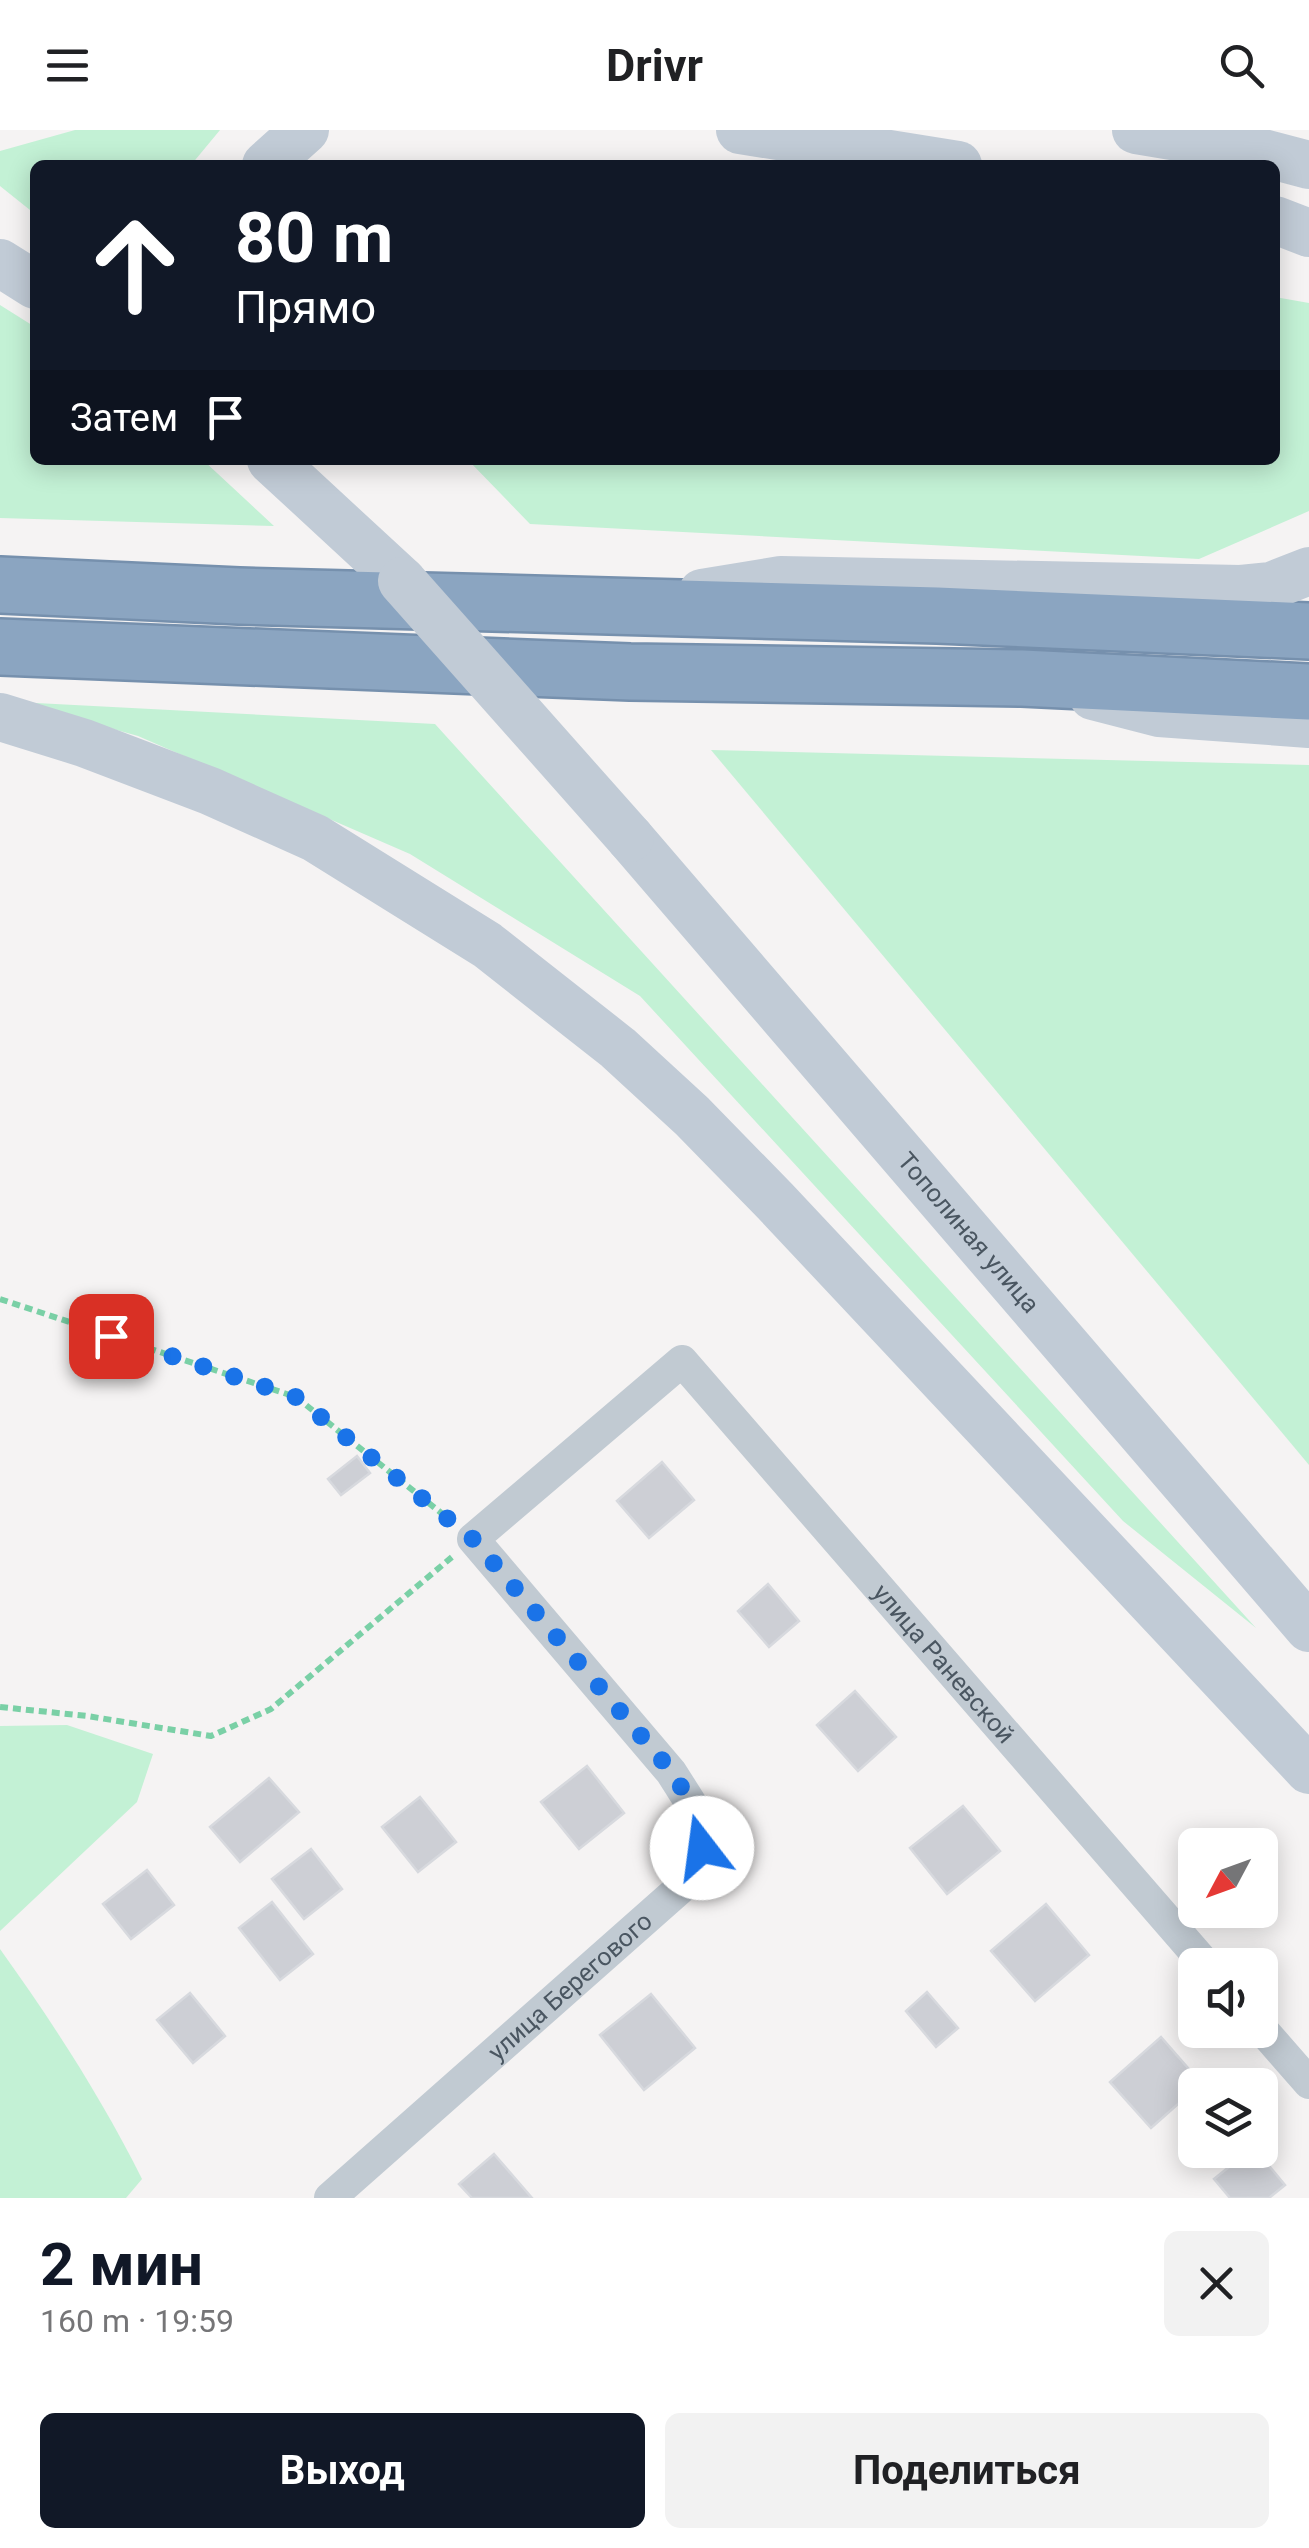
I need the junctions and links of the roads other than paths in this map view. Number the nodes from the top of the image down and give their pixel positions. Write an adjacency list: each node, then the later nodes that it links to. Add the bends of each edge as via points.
1 (306, 130): 4 (main road)
2 (740, 130): 5 (main road)
3 (1136, 130): 6 (main road)
4 (272, 160)
5 (927, 160)
6 (1309, 165)
7 (1280, 222): 8 (main road)
8 (1309, 234)
9 (0, 263): 10 (main road)
10 (30, 282)
11 (295, 469): 24 (main road, Тополиная улица, bridge, via 630,838)
12 (0, 558): 15 (main road)
13 (1309, 571): 16 (main road, via 1271,586 1200,591 781,580)
14 (0, 585): 15 (highway)
15 (112, 590): 16 (highway)
16 (621, 606): 17 (highway)
17 (1309, 631)
18 (0, 648): 19 (highway, via 630,672)
19 (1022, 678): 20 (highway); 22 (main road, via 1159,713)
20 (1309, 692)
21 (0, 717): 25 (main road, via 84,743 315,838 550,992 692,1116 775,1200)
22 (1309, 724)
23 (682, 1361): 26 (street, улица Раневской); 29 (street, улица Берегового, via 473,1539 672,1772 697,1813 702,1848 684,1886)
24 (1305, 1622)
25 (1309, 1770)
26 (1191, 1948)
27 (1278, 2048): 28 (street)
28 (1309, 2083)
29 (330, 2198)

